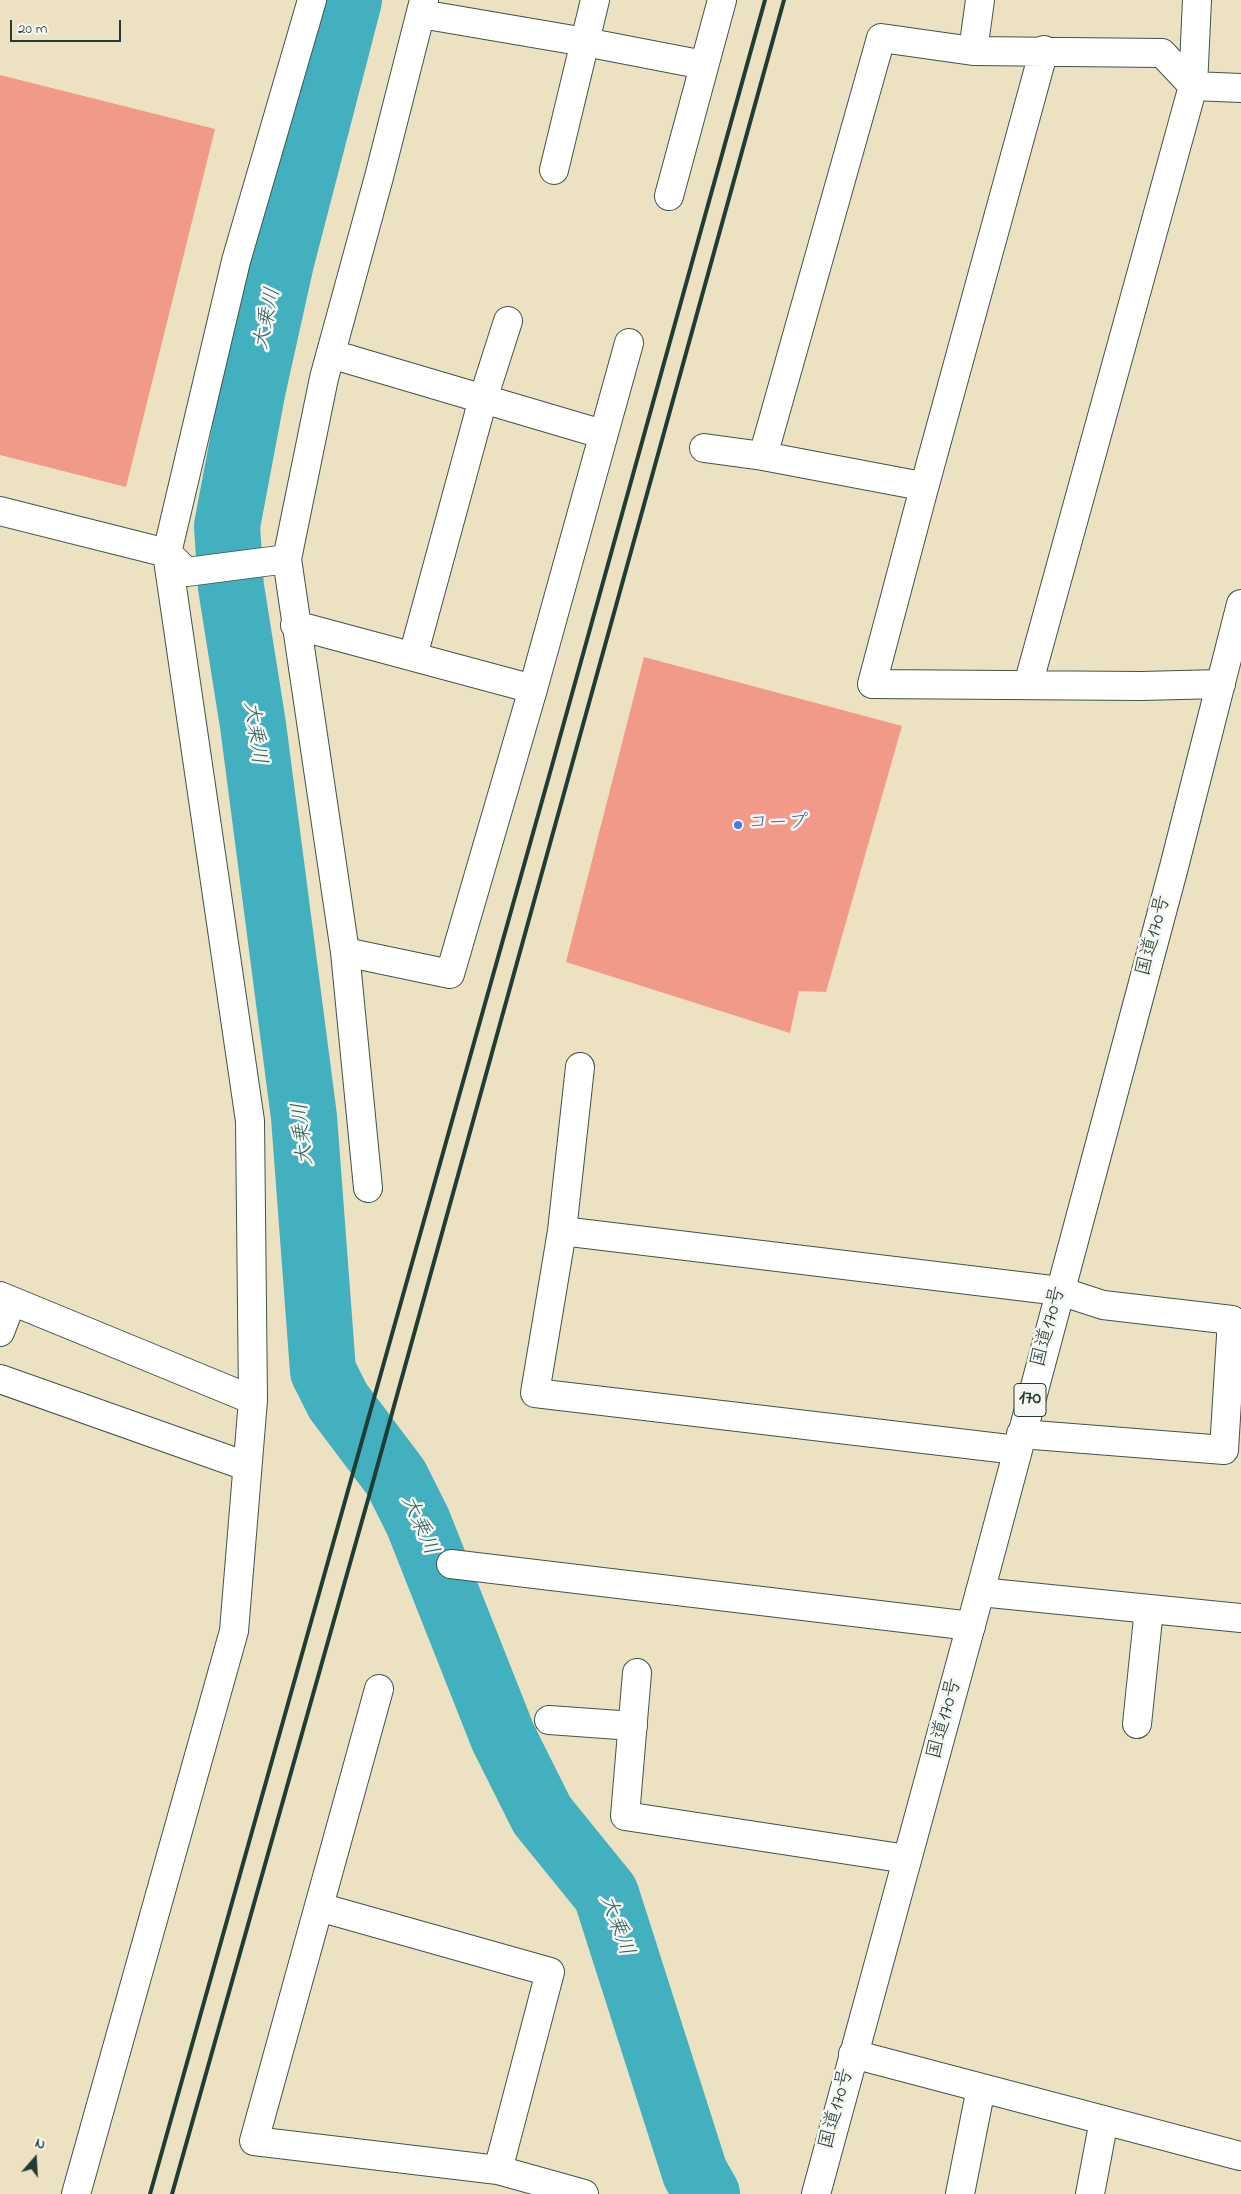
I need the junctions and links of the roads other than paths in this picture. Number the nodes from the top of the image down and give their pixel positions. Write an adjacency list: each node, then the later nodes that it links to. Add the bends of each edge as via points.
1 (312, 0): 24 (main road, via 236,261)
2 (595, 0): 7 (main road)
3 (722, 0): 10 (main road)
4 (980, 0): 9 (main road)
5 (1196, 0): 11 (main road)
6 (422, 7): 7 (main road); 17 (main road)
7 (585, 42): 10 (main road); 13 (main road)
8 (1044, 50): 9 (main road); 11 (main road, via 1162,53); 22 (main road)
9 (973, 51): 21 (main road, via 880,38)
10 (704, 66): 14 (main road)
11 (1193, 86): 12 (main road); 31 (main road)
12 (1241, 88)
13 (554, 170)
14 (669, 196)
15 (508, 321): 18 (main road)
16 (629, 343): 19 (main road)
17 (330, 354): 18 (main road); 25 (main road)
18 (483, 399): 19 (main road); 29 (main road)
19 (602, 434): 32 (main road)
20 (704, 448): 21 (main road)
21 (763, 456): 22 (main road)
22 (924, 488): 31 (main road, via 872,684)
23 (0, 511): 24 (main road)
24 (167, 553): 25 (main road, via 187,572); 41 (main road, via 250,1121)
25 (277, 560): 27 (main road)
26 (1241, 604): 28 (main road, 国道170号 / 170)
27 (295, 625): 29 (main road); 33 (main road)
28 (1237, 639): 30 (main road, 国道170号 / 170)
29 (413, 656): 32 (main road)
30 (1221, 684): 31 (main road); 37 (main road, 国道170号 / 170)
31 (1028, 685)
32 (533, 689): 33 (main road, via 450,974)
33 (345, 952): 35 (main road)
34 (580, 1067): 36 (main road)
35 (368, 1188)
36 (562, 1231): 37 (main road); 42 (main road, via 535,1393)
37 (1060, 1291): 42 (main road, 国道170号 / 170); 42 (main road, via 1103,1305 1232,1320 1224,1450)
38 (6, 1298): 39 (main road); 41 (main road)
39 (0, 1332)
40 (0, 1378): 43 (main road)
41 (252, 1400): 43 (main road)
42 (1019, 1442): 45 (main road, 国道170号 / 170)
43 (246, 1466): 61 (main road, via 234,1631)
44 (451, 1564): 48 (main road)
45 (980, 1592): 46 (main road); 48 (main road, 国道170号 / 170)
46 (1148, 1609): 47 (main road); 52 (main road)
47 (1241, 1618)
48 (971, 1626): 54 (main road, 国道170号 / 170)
49 (637, 1673): 53 (main road)
50 (379, 1689): 55 (main road)
51 (549, 1720): 53 (main road)
52 (1137, 1724)
53 (632, 1726): 54 (main road, via 625,1816)
54 (907, 1859): 56 (main road, 国道170号 / 170)
55 (319, 1907): 60 (main road, via 550,1972); 60 (main road, via 254,2141)
56 (853, 2054): 57 (main road); 63 (main road, 国道170号 / 170)
57 (981, 2088): 58 (main road); 64 (main road)
58 (1104, 2120): 59 (main road); 65 (main road)
59 (1240, 2156)
60 (498, 2170): 62 (main road)
61 (76, 2194)
62 (584, 2194)
63 (816, 2194)
64 (960, 2194)
65 (1090, 2194)

